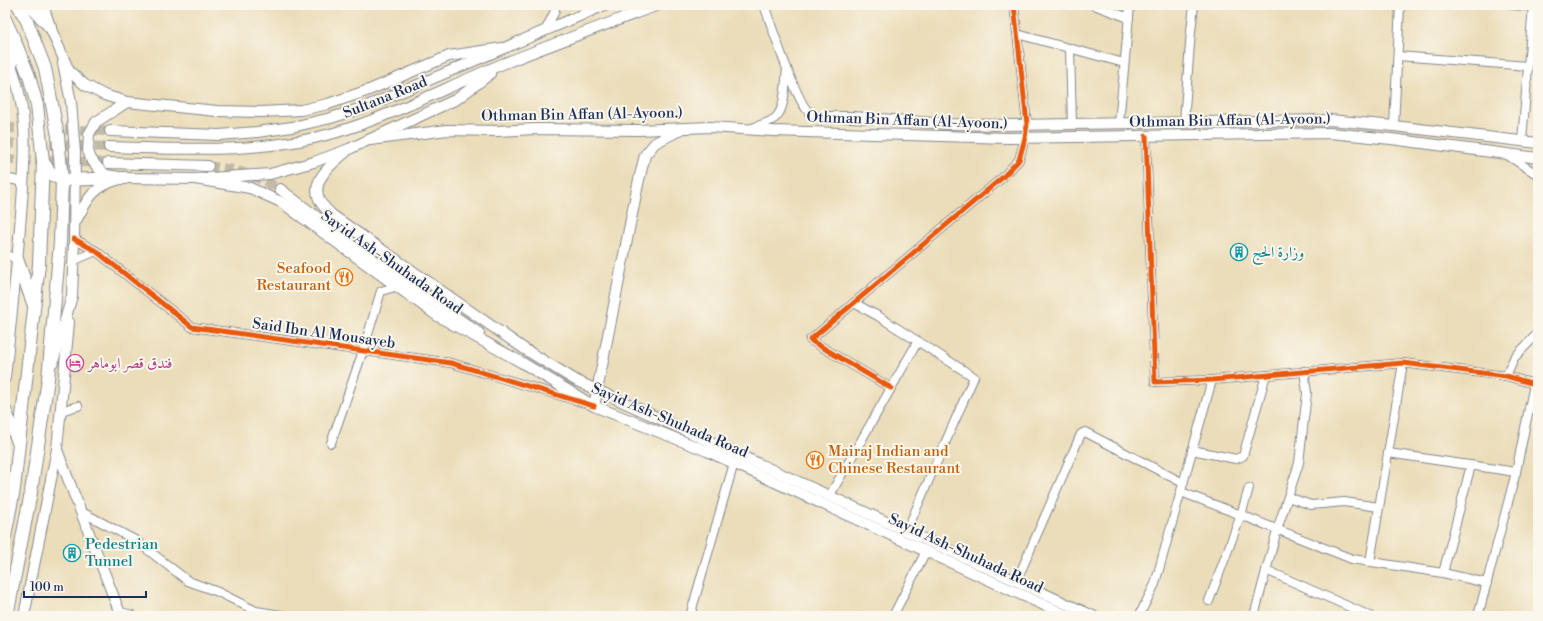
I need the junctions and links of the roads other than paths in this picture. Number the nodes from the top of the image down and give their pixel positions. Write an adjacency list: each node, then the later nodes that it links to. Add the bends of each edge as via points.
1 (18, 5): 59 (highway, via 45,68 58,136)
2 (30, 5): 17 (highway)
3 (43, 5): 17 (main road)
4 (554, 5): 18 (street)
5 (604, 5): 18 (main road, Sultana Road)
6 (658, 5): 26 (main road, Sultana Road)
7 (764, 5): 30 (street)
8 (1014, 5): 19 (street)
9 (1094, 5): 15 (street)
10 (1130, 5): 15 (street)
11 (1194, 5): 34 (street)
12 (1400, 5): 25 (street)
13 (1512, 5): 14 (street)
14 (1535, 6): 29 (street)
15 (1129, 18): 27 (street)
16 (5, 19): 20 (highway)
17 (50, 26): 24 (main road)
18 (546, 29): 21 (main road, Sultana Road)
19 (1017, 34): 22 (street); 36 (street)
20 (14, 38): 28 (highway); 51 (highway, via 37,105)
21 (502, 48): 32 (main road, via 449,56 369,90 328,104 300,110 217,112); 41 (main road, Sultana Road, via 362,108 292,127 219,135)
22 (1070, 48): 27 (street); 37 (street)
23 (5, 50): 28 (main road)
24 (60, 52): 32 (main road, via 69,71 85,85 104,95); 57 (main road, via 71,102 75,152)
25 (1398, 56): 29 (street); 38 (street)
26 (505, 63): 44 (main road, via 456,99); 47 (main road, Sultana Road, via 411,104 334,133 260,147 222,150)
27 (1124, 63): 35 (street)
28 (11, 64): 31 (street); 60 (main road, via 18,87 25,132)
29 (1528, 66): 45 (street)
30 (787, 68): 33 (street, via 802,102 810,113); 40 (street, via 779,113 774,119)
31 (5, 89)
32 (127, 102): 56 (main road, via 96,122 89,134 88,151 91,159 106,175)
33 (822, 117): 36 (main road, Othman Bin Affan (Al-Ayoon.), via 948,124)
34 (1184, 122): 35 (main road, Othman Bin Affan (Al-Ayoon.)); 38 (main road, Othman Bin Affan (Al-Ayoon.), via 1330,120)
35 (1119, 123): 37 (main road, Othman Bin Affan (Al-Ayoon.))
36 (1027, 124): 37 (main road, Othman Bin Affan (Al-Ayoon.)); 43 (street)
37 (1072, 124)
38 (1394, 126): 45 (main road, Othman Bin Affan (Al-Ayoon.))
39 (683, 128): 40 (main road, Othman Bin Affan (Al-Ayoon.)); 44 (main road, Othman Bin Affan (Al-Ayoon.), via 447,130); 87 (main road, via 656,143 645,155)
40 (746, 130): 43 (main road, Othman Bin Affan (Al-Ayoon.))
41 (110, 131)
42 (1146, 136): 43 (main road, Othman Bin Affan (Al-Ayoon.)); 49 (main road, Othman Bin Affan (Al-Ayoon.), via 1330,133); 82 (street, via 1155,382)
43 (1025, 138): 70 (street, via 1019,160 1003,177)
44 (370, 140): 48 (main road)
45 (1522, 141): 46 (main road, Othman Bin Affan (Al-Ayoon.))
46 (1538, 143)
47 (109, 147)
48 (349, 149): 58 (main road, via 270,174); 87 (main road, Sayid Ash-Shuhada Road, via 324,171 319,182 318,193 321,202 332,215 526,350 577,381)
49 (1505, 154): 50 (main road, Othman Bin Affan (Al-Ayoon.)); 54 (street)
50 (1538, 158)
51 (43, 162): 59 (highway, via 52,175); 71 (highway, via 39,264)
52 (108, 163): 53 (main road)
53 (208, 166)
54 (1538, 175)
55 (5, 178): 60 (street)
56 (125, 178): 57 (highway); 58 (main road); 62 (main road, via 108,182 94,191)
57 (74, 179): 59 (highway); 62 (main road)
58 (195, 179): 68 (main road, Sayid Ash-Shuhada Road, via 250,188 281,202)
59 (62, 180): 83 (highway, via 60,242)
60 (23, 182): 66 (main road)
61 (280, 189): 76 (main road, via 367,255)
62 (74, 225): 63 (main road)
63 (74, 238): 64 (street, Said Ibn Al Mousayeb); 67 (main road)
64 (96, 251): 67 (street); 75 (street, Said Ibn Al Mousayeb, via 192,326)
65 (5, 254): 66 (street)
66 (17, 259): 71 (highway); 74 (main road)
67 (73, 261): 69 (main road)
68 (395, 287): 75 (street, via 381,291); 76 (main road, Sayid Ash-Shuhada Road, via 436,316)
69 (72, 296): 83 (main road); 91 (main road)
70 (854, 303): 73 (street); 86 (street, via 810,340)
71 (34, 307): 85 (highway)
72 (1538, 333): 80 (street, via 1514,358)
73 (918, 341): 86 (street); 108 (street, via 974,377)
74 (7, 344): 81 (main road)
75 (363, 351): 89 (street, Said Ibn Al Mousayeb, via 451,363); 92 (street)
76 (521, 362): 89 (main road, Sayid Ash-Shuhada Road)
77 (1404, 363): 78 (street); 80 (street); 96 (street)
78 (1304, 371): 79 (street); 104 (street, via 1307,393 1299,463)
79 (1266, 375): 82 (street); 95 (street, via 1243,456 1236,459)
80 (1506, 376): 84 (street)
81 (5, 378)
82 (1212, 380): 95 (street)
83 (48, 384): 85 (highway); 121 (highway, via 31,492)
84 (1536, 384): 99 (street)
85 (25, 387): 93 (highway)
86 (891, 388): 103 (street)
87 (597, 389): 89 (main road); 103 (main road, Sayid Ash-Shuhada Road)
88 (78, 406): 91 (street)
89 (594, 406): 97 (main road, Sayid Ash-Shuhada Road)
90 (5, 410): 93 (highway)
91 (61, 411): 94 (main road)
92 (331, 443)
93 (19, 445): 110 (highway)
94 (57, 449): 106 (main road); 122 (main road)
95 (1192, 450): 100 (street)
96 (1388, 453): 98 (street); 105 (street)
97 (734, 463): 111 (main road, Sayid Ash-Shuhada Road); 124 (street)
98 (1471, 465): 99 (street); 114 (street)
99 (1516, 472): 116 (street)
100 (1183, 483): 102 (street); 115 (street, via 1085,432 1081,434)
101 (1249, 488): 107 (street)
102 (1181, 492): 107 (street); 128 (street, via 1155,584)
103 (830, 495): 108 (main road, Sayid Ash-Shuhada Road)
104 (1288, 497): 105 (street, via 1311,505 1344,502); 109 (street)
105 (1379, 507): 112 (street)
106 (80, 511): 118 (main road); 123 (street, via 135,540 188,581 218,592 256,611)
107 (1241, 515): 109 (street); 117 (street)
108 (907, 530): 115 (main road, Sayid Ash-Shuhada Road)
109 (1277, 530): 112 (street, via 1352,559); 113 (street)
110 (5, 536)
111 (926, 551): 125 (street); 126 (main road, Sayid Ash-Shuhada Road)
112 (1370, 562): 114 (street)
113 (1266, 570): 119 (street); 129 (street)
114 (1442, 573): 116 (street)
115 (1017, 580): 127 (main road, Sayid Ash-Shuhada Road)
116 (1487, 584): 131 (street)
117 (1209, 601)
118 (120, 614): 120 (street)
119 (1360, 614): 130 (street)
120 (132, 615)
121 (7, 616)
122 (24, 616)
123 (287, 616)
124 (690, 616)
125 (893, 616)
126 (1068, 616)
127 (1093, 616)
128 (1139, 616)
129 (1254, 616)
130 (1370, 616)
131 (1478, 616)

